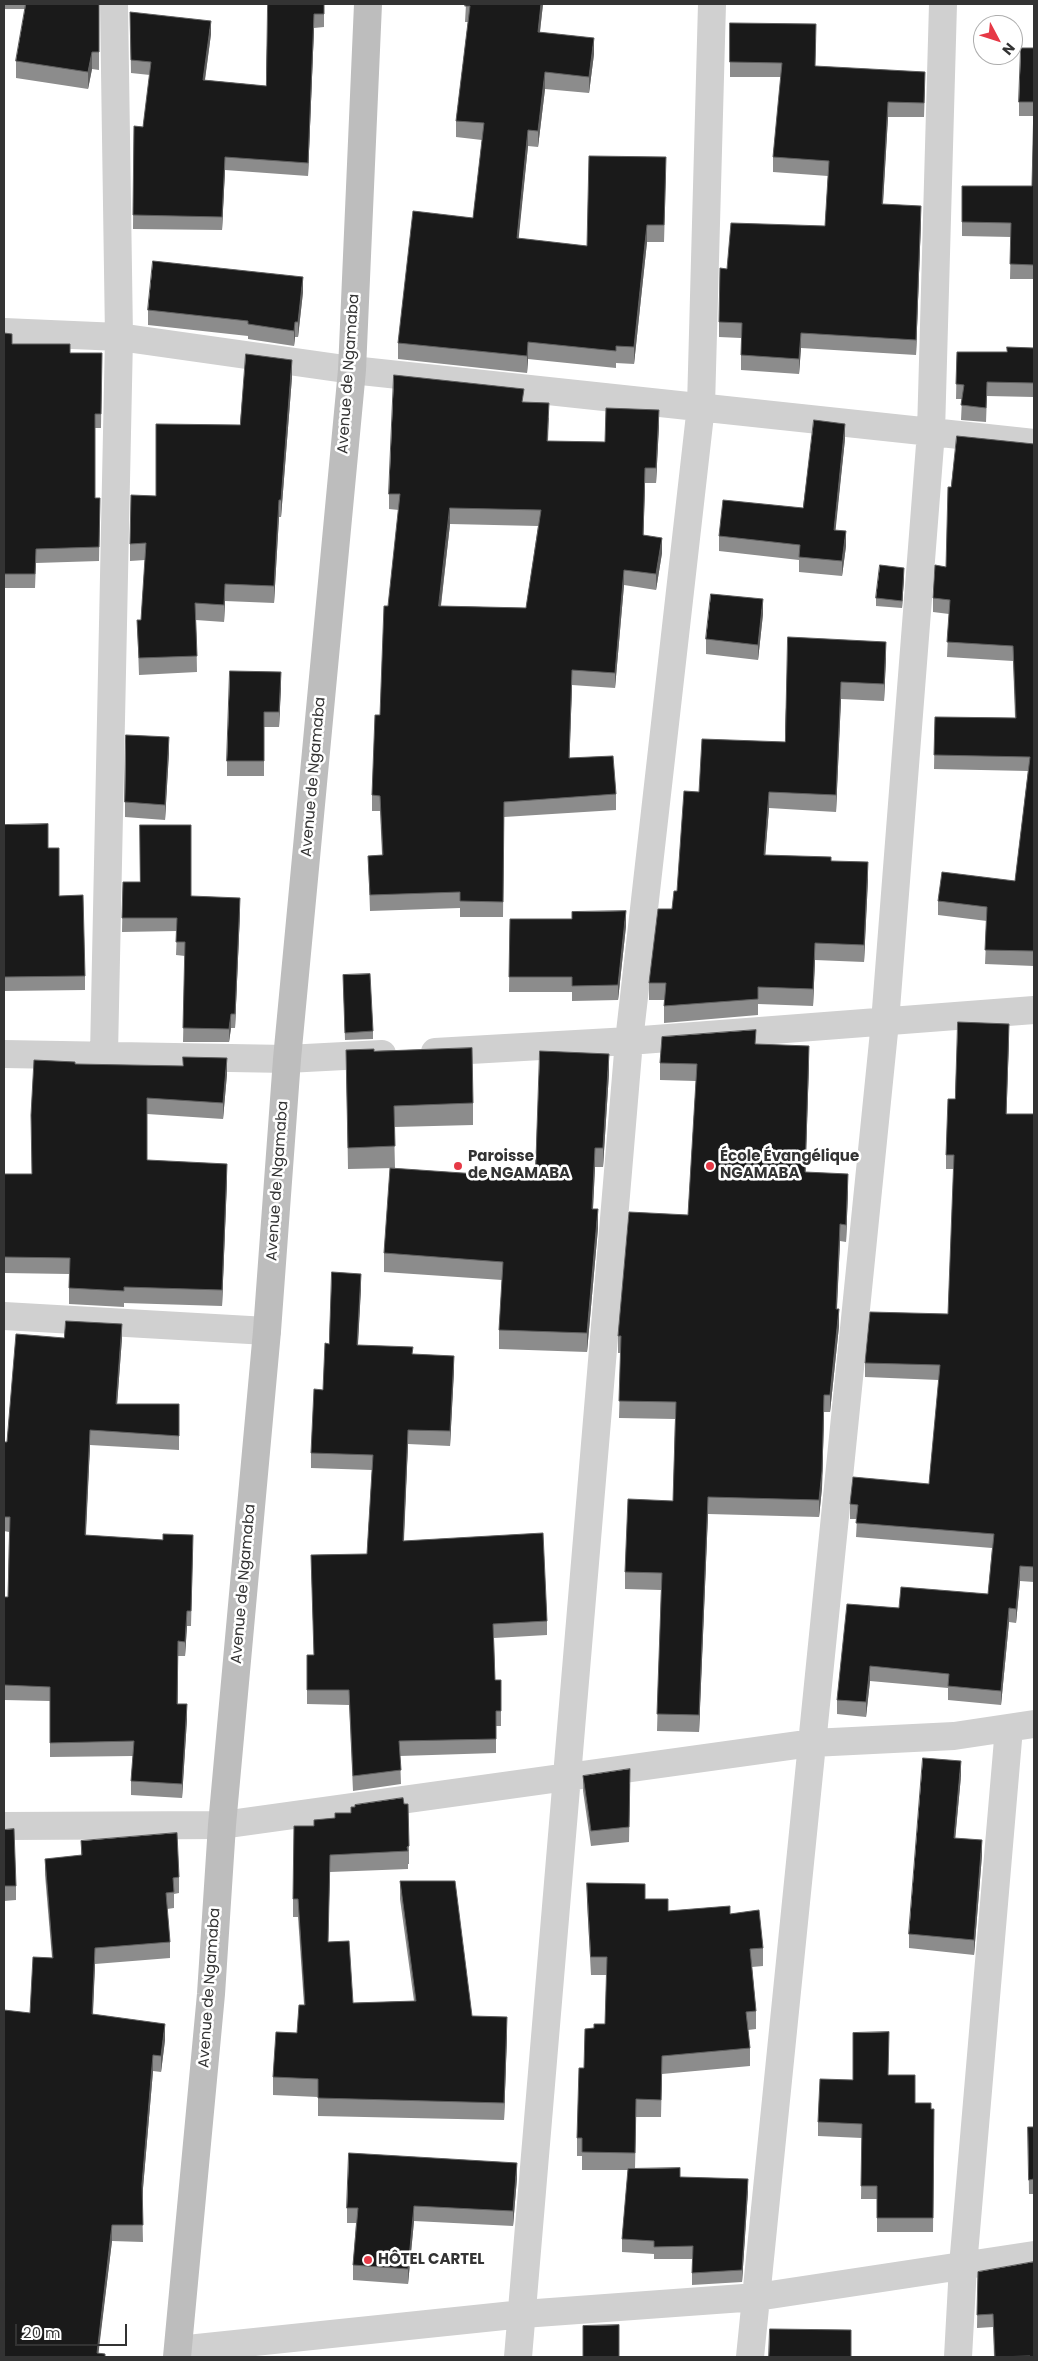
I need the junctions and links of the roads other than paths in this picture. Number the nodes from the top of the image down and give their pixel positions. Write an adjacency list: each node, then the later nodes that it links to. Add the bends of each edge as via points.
1 (114, 4): 6 (street)
2 (368, 4): 7 (street, Avenue de Ngamaba)
3 (712, 4): 8 (street)
4 (943, 4): 9 (street)
5 (4, 332): 6 (street)
6 (119, 337): 7 (street); 15 (street)
7 (352, 370): 8 (street); 16 (street, Avenue de Ngamaba)
8 (700, 406): 9 (street); 13 (street)
9 (931, 432): 10 (street); 12 (street)
10 (1034, 443)
11 (1034, 1010): 12 (street)
12 (885, 1022): 13 (street); 20 (street)
13 (629, 1041): 16 (street); 21 (street)
14 (4, 1054): 15 (street)
15 (104, 1054): 16 (street)
16 (287, 1059): 18 (street, Avenue de Ngamaba)
17 (4, 1316): 18 (street)
18 (267, 1331): 22 (street, Avenue de Ngamaba)
19 (1022, 1726): 20 (street, via 954,1736); 25 (street)
20 (812, 1743): 21 (street); 26 (street)
21 (567, 1777): 22 (street); 27 (street)
22 (222, 1825): 23 (street); 28 (street, Avenue de Ngamaba, via 211,1994)
23 (4, 1826)
24 (1034, 2255): 25 (street)
25 (963, 2266): 26 (street); 31 (street)
26 (757, 2296): 27 (street); 30 (street)
27 (523, 2314): 28 (street); 29 (street)
28 (178, 2354)
29 (518, 2357)
30 (750, 2357)
31 (958, 2357)

